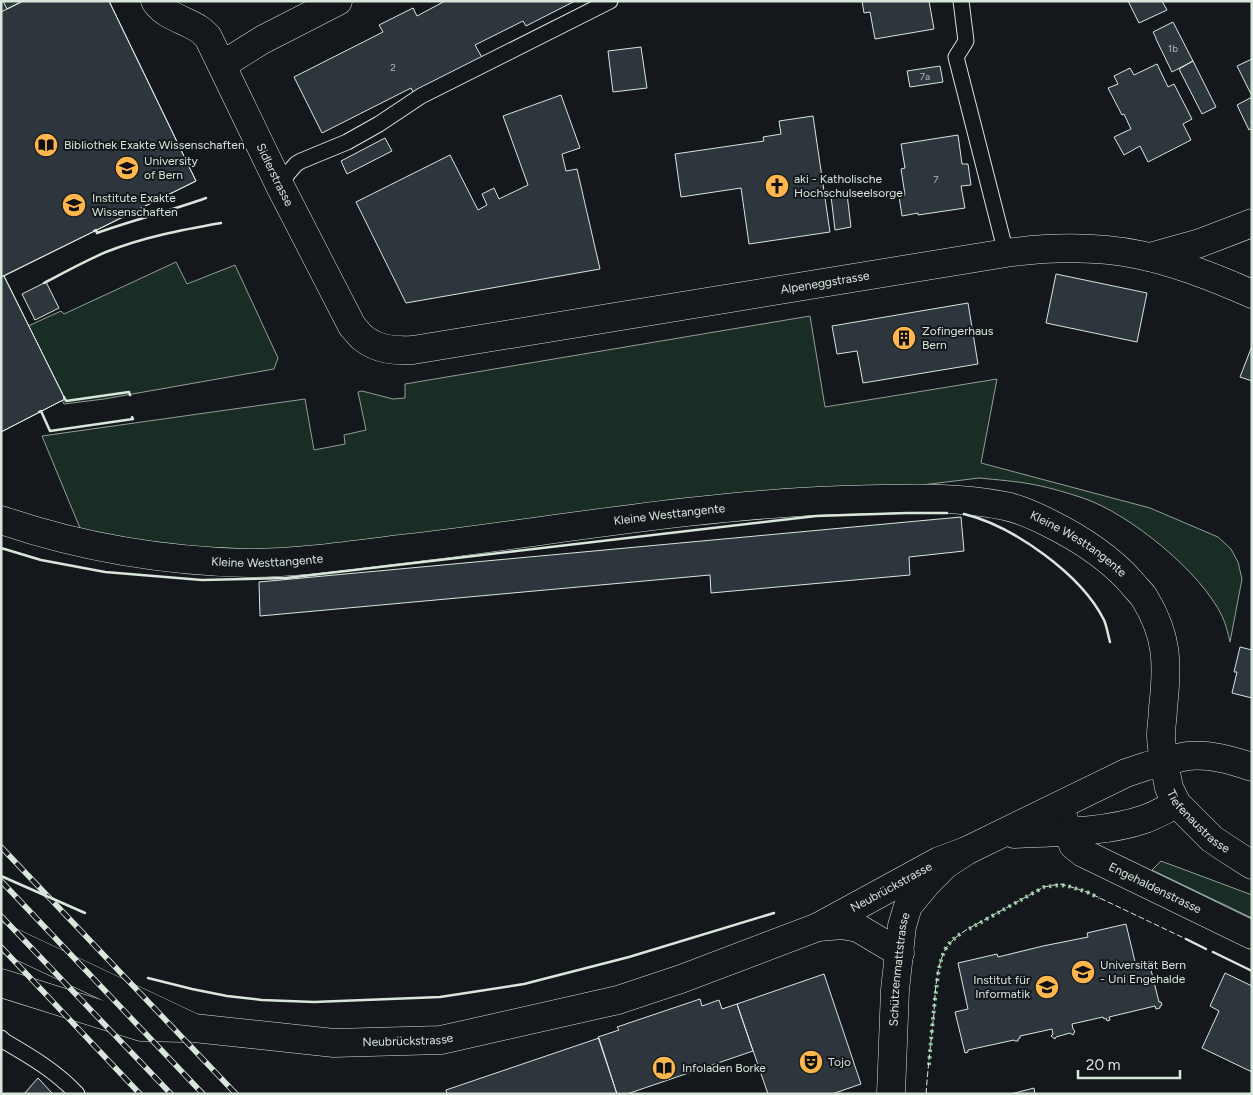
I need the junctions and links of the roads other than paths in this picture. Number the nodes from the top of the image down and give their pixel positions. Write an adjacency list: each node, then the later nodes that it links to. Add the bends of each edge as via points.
1 (155, 1): 5 (main road, Sidlerstrasse, via 159,8 200,29 208,37)
2 (338, 1): 5 (main road, via 262,40)
3 (610, 1): 6 (lane, via 421,96 347,142 301,161)
4 (961, 1): 8 (lane, via 966,42 956,57)
5 (222, 65): 6 (main road, Sidlerstrasse)
6 (279, 184): 11 (main road, Sidlerstrasse, via 352,326 364,339)
7 (1252, 223): 9 (main road, via 1200,243)
8 (1006, 253): 9 (main road, Alpeneggstrasse, via 1067,248); 11 (main road, Alpeneggstrasse, via 413,350)
9 (1150, 257): 10 (main road, Alpeneggstrasse, via 1216,278)
10 (1252, 294)
11 (392, 350)
12 (1, 520): 13 (main road, Kleine Westtangente, via 87,545 154,556 249,563 342,556 751,506 923,499 1007,506 1069,533 1120,569 1142,594 1164,641 1166,667 1160,736)
13 (1164, 762): 14 (main road, via 1187,756 1209,756); 15 (main road, Tiefenaustrasse, via 1169,788); 16 (main road, Schützenmattstrasse, via 1126,774)
14 (1252, 768)
15 (1177, 804): 16 (main road, Schützenmattstrasse, via 1128,823 1092,830); 18 (main road, Tiefenaustrasse, via 1212,839)
16 (1063, 819): 17 (main road, Schützenmattstrasse, via 1002,834); 20 (main road, Engehaldenstrasse, via 1073,845 1083,853)
17 (966, 851): 19 (main road, Neubrückstrasse, via 939,861); 22 (main road, Schützenmattstrasse, via 945,865 908,906 902,926)
18 (1252, 865)
19 (818, 927): 22 (main road, Neubrückstrasse, via 842,924 858,928); 24 (main road, Neubrückstrasse, via 618,1000 441,1040 334,1044)
20 (1252, 935)
21 (1, 937): 24 (main road, Neubrückstrasse)
22 (900, 953): 27 (main road, Schützenmattstrasse, via 895,990)
23 (1, 983): 24 (main road, via 141,1027)
24 (194, 1028)
25 (1, 1038): 26 (lane, via 39,1062)
26 (77, 1094)
27 (891, 1094)

